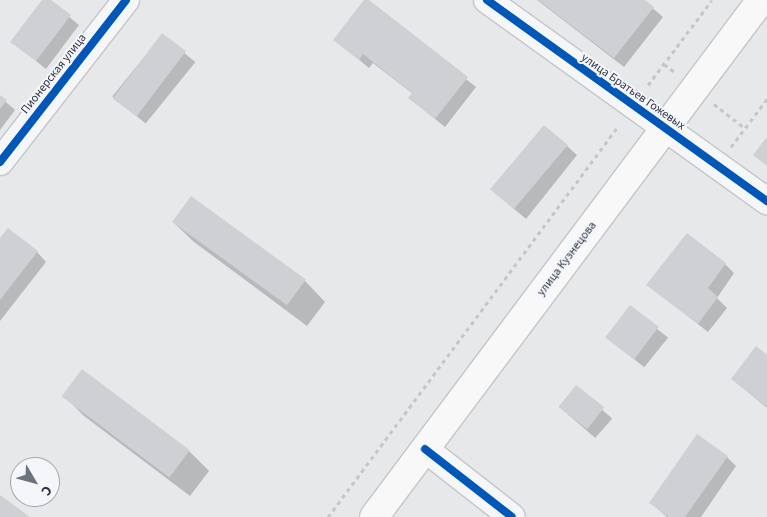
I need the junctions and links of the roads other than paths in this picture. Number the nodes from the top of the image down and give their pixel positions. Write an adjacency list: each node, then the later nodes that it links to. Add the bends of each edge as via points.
1 (126, 0): 5 (street, Пионерская улица)
2 (487, 0): 4 (street, улица Братьев Гожевых)
3 (761, 0): 4 (main road, улица Кузнецова)
4 (664, 129): 6 (street, улица Братьев Гожевых, via 718,163); 7 (main road, улица Кузнецова)
5 (0, 162)
6 (767, 200)
7 (425, 449): 8 (main road, улица Кузнецова); 9 (street)
8 (374, 517)
9 (512, 517)

